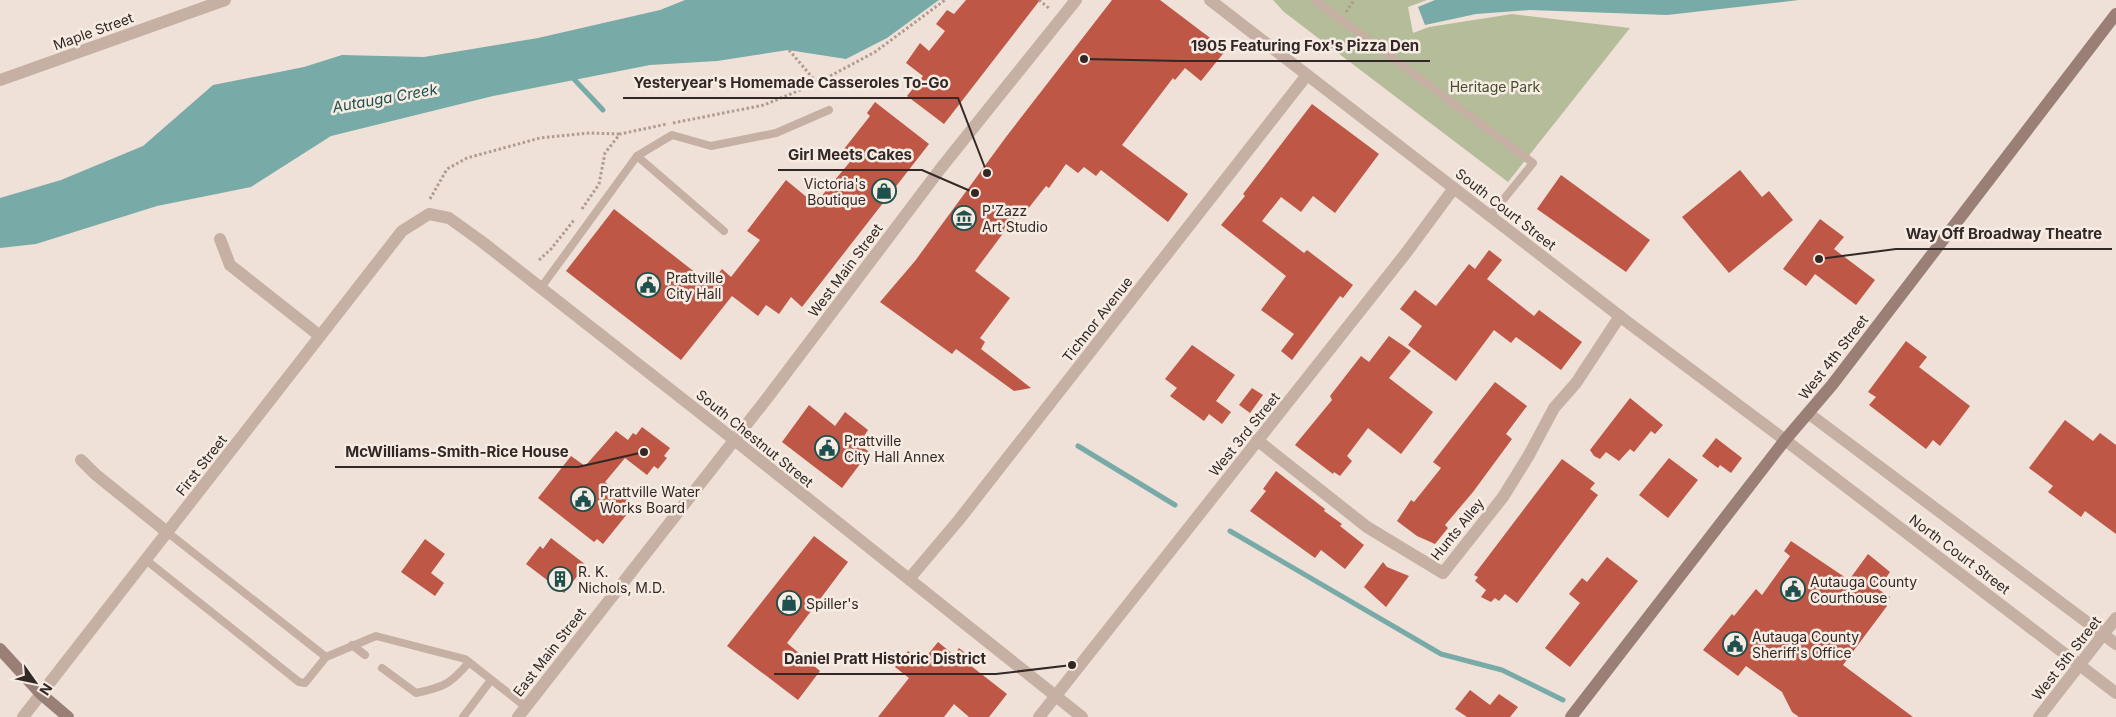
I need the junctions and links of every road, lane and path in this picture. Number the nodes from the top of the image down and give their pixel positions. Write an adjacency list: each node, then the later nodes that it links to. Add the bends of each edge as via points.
1 (225, 0): 11 (street, Maple Street)
2 (945, 0): 9 (path, via 875,52 817,83)
3 (1039, 0): 7 (path)
4 (1210, 0): 10 (street, South Court Street)
5 (1315, 0): 17 (lane, via 1533,163)
6 (1073, 1): 25 (street, West Main Street)
7 (1050, 9)
8 (2116, 14): 24 (main road, West 4th Street)
9 (788, 50)
10 (1307, 75): 15 (street, South Court Street); 31 (street, Tichnor Avenue, via 958,521)
11 (0, 80)
12 (829, 110): 14 (lane, via 776,133 711,146 672,135)
13 (620, 134): 16 (path, via 540,138 466,158 447,169)
14 (637, 156): 19 (lane); 21 (lane)
15 (1454, 188): 17 (street, South Court Street); 26 (street, West 3rd Street)
16 (430, 199)
17 (1490, 216): 22 (street, South Court Street)
18 (402, 231): 21 (street, South Chestnut Street, via 429,214 449,218); 23 (street, First Street)
19 (724, 231)
20 (220, 239): 23 (street, via 230,265)
21 (540, 289): 25 (street, South Chestnut Street)
22 (1620, 316): 26 (street, Hunts Alley, via 1586,369 1554,408 1503,497 1443,574 1367,527); 27 (street, South Court Street)
23 (320, 336): 29 (street, First Street)
24 (1808, 413): 27 (main road, West 4th Street); 33 (street, North Court Street)
25 (733, 439): 31 (street, South Chestnut Street); 46 (street, East Main Street)
26 (1257, 440): 45 (street, West 3rd Street)
27 (1785, 440): 40 (street, North Court Street); 52 (main road, West 4th Street)
28 (81, 460): 29 (street)
29 (167, 532): 30 (street, First Street); 38 (lane)
30 (146, 560): 38 (lane, via 299,682 305,683); 43 (street, First Street)
31 (909, 579): 45 (street, South Chestnut Street)
32 (2116, 618): 33 (street, West 5th Street)
33 (2103, 635): 34 (street, North Court Street); 40 (street, West 5th Street)
34 (2116, 644)
35 (352, 646): 37 (lane); 38 (lane); 39 (lane, via 376,636)
36 (0, 649): 43 (main road)
37 (365, 655)
38 (326, 657)
39 (469, 662): 41 (lane, via 454,680 416,692); 42 (lane)
40 (2080, 666): 44 (street, North Court Street); 53 (street, West 5th Street)
41 (382, 668)
42 (491, 680): 46 (lane); 49 (lane)
43 (40, 694): 47 (street, First Street); 48 (main road)
44 (2116, 694)
45 (1056, 696): 50 (street, West 3rd Street); 51 (street, South Chestnut Street)
46 (522, 712)
47 (23, 717)
48 (68, 717)
49 (463, 717)
50 (1040, 717)
51 (1082, 717)
52 (1571, 717)
53 (2039, 717)

